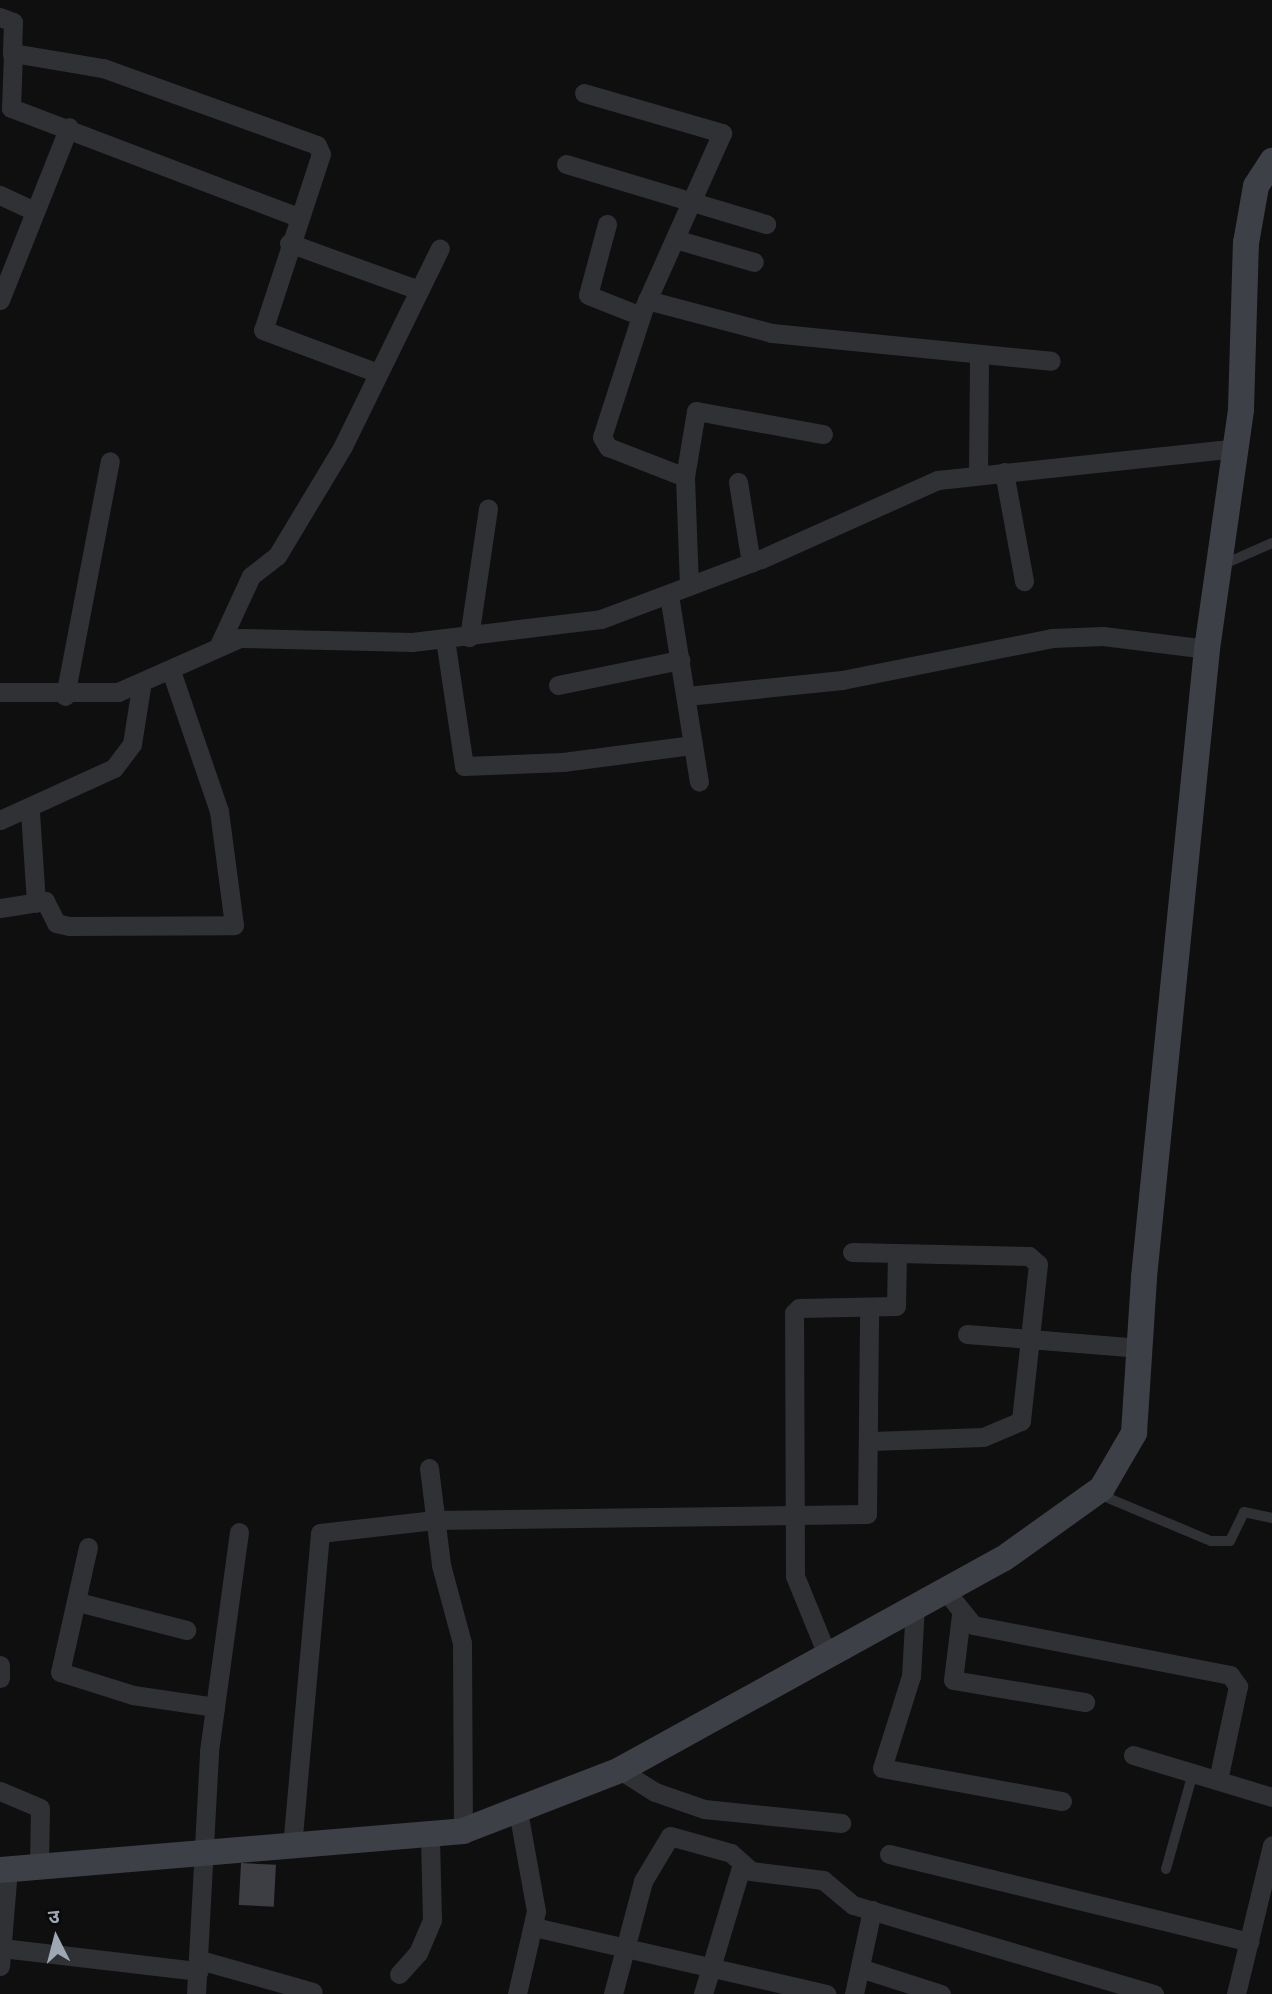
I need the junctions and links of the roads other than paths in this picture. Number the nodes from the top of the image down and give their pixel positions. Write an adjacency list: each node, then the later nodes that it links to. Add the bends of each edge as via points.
1 (0, 17): 2 (street, via 13,22)
2 (12, 54): 4 (street, via 10,107); 10 (street, via 103,68 317,145 321,154)
3 (584, 93): 8 (street, via 722,133)
4 (69, 127): 9 (street); 10 (street)
5 (1272, 161): 24 (main road, via 1256,186 1246,243)
6 (566, 164): 8 (street)
7 (0, 195): 9 (street)
8 (690, 202): 12 (street); 13 (street)
9 (34, 211): 18 (street)
10 (298, 217): 14 (street)
11 (607, 224): 19 (street, via 588,295)
12 (766, 224)
13 (675, 239): 16 (street); 19 (street)
14 (289, 243): 17 (street); 22 (street, via 263,330)
15 (440, 248): 17 (street)
16 (754, 262)
17 (419, 290): 22 (street)
18 (0, 300)
19 (644, 308): 20 (street, via 772,333); 28 (street, via 603,443)
20 (979, 355): 21 (street); 27 (street)
21 (1051, 361)
22 (377, 373): 39 (street, via 302,516 277,556 251,576)
23 (823, 434): 28 (street, via 696,411)
24 (1236, 448): 26 (street); 33 (main road)
25 (110, 461): 46 (street)
26 (1004, 472): 27 (street); 34 (street)
27 (978, 475): 32 (street, via 932,482)
28 (685, 477): 35 (street)
29 (738, 482): 32 (street)
30 (488, 508): 37 (street)
31 (1272, 543): 33 (lane)
32 (751, 563): 35 (street)
33 (1222, 565): 40 (main road)
34 (1024, 582)
35 (690, 586): 36 (street)
36 (668, 595): 37 (street, via 612,617); 41 (street)
37 (469, 637): 38 (street)
38 (445, 639): 39 (street, via 246,637); 48 (street, via 465,766)
39 (220, 643): 42 (street)
40 (1207, 649): 47 (street, via 1103,636 1052,638 832,681); 59 (main road)
41 (680, 660): 43 (street); 47 (street)
42 (171, 671): 44 (street); 52 (street, via 219,811 234,925 61,926 50,904)
43 (558, 685)
44 (141, 687): 46 (street); 50 (street, via 125,756 98,781)
45 (0, 692): 46 (street)
46 (65, 696)
47 (687, 696): 48 (street)
48 (693, 745): 49 (street)
49 (699, 782)
50 (30, 811): 51 (street); 52 (street)
51 (0, 820)
52 (36, 903): 53 (street)
53 (0, 908)
54 (852, 1252): 55 (street)
55 (897, 1255): 56 (street, via 896,1306); 58 (street, via 1035,1256)
56 (869, 1309): 60 (street); 63 (street, via 795,1310)
57 (967, 1334): 58 (street)
58 (1032, 1341): 59 (street); 60 (street, via 1023,1415 1015,1427 984,1437)
59 (1140, 1348): 62 (main road, via 1134,1433)
60 (872, 1441): 63 (street, via 869,1513)
61 (429, 1468): 65 (street)
62 (1096, 1493): 64 (lane, via 1211,1541 1230,1541 1244,1512); 68 (main road, via 1003,1559)
63 (790, 1517): 65 (street); 73 (street, via 798,1591)
64 (1272, 1518)
65 (434, 1520): 87 (street, via 462,1643); 90 (street, via 320,1533)
66 (239, 1532): 77 (street)
67 (88, 1547): 69 (street)
68 (944, 1589): 70 (main road); 71 (street)
69 (78, 1602): 72 (street); 77 (street, via 62,1673 147,1698)
70 (915, 1605): 73 (main road); 84 (street, via 911,1676 881,1768)
71 (961, 1615): 76 (street, via 953,1681); 81 (street, via 973,1625 1011,1635 1230,1675 1238,1686)
72 (186, 1630)
73 (826, 1652): 79 (main road)
74 (0, 1665): 75 (street)
75 (0, 1678)
76 (1086, 1702)
77 (215, 1707): 91 (street)
78 (1133, 1755): 80 (street)
79 (620, 1770): 85 (main road); 86 (street, via 655,1792 704,1809)
80 (1193, 1773): 81 (street); 96 (lane)
81 (1218, 1780): 83 (street)
82 (0, 1791): 94 (street, via 40,1808)
83 (1272, 1797)
84 (1062, 1801)
85 (517, 1811): 87 (main road); 98 (street, via 533,1871)
86 (841, 1823)
87 (463, 1831): 88 (main road)
88 (430, 1837): 90 (main road); 105 (street, via 432,1920 418,1953)
89 (1272, 1845): 99 (street)
90 (292, 1847): 91 (main road)
91 (205, 1851): 94 (main road); 102 (street)
92 (889, 1854): 99 (street)
93 (742, 1864): 97 (street, via 823,1880 836,1898); 100 (street, via 731,1853 668,1837 643,1881); 103 (street)
94 (39, 1865): 95 (main road)
95 (4, 1869): 101 (street)
96 (1166, 1869)
97 (872, 1910): 104 (street); 114 (street)
98 (534, 1927): 100 (street); 108 (street)
99 (1250, 1942): 115 (street)
100 (623, 1947): 103 (street); 109 (street)
101 (1, 1957): 102 (street)
102 (199, 1965): 106 (street); 107 (street)
103 (709, 1965): 110 (street); 111 (street)
104 (860, 1968): 112 (street); 113 (street)
105 (399, 1973)
106 (313, 1992)
107 (196, 1994)
108 (517, 1994)
109 (613, 1994)
110 (703, 1994)
111 (826, 1994)
112 (854, 1994)
113 (941, 1994)
114 (1154, 1994)
115 (1236, 1994)

